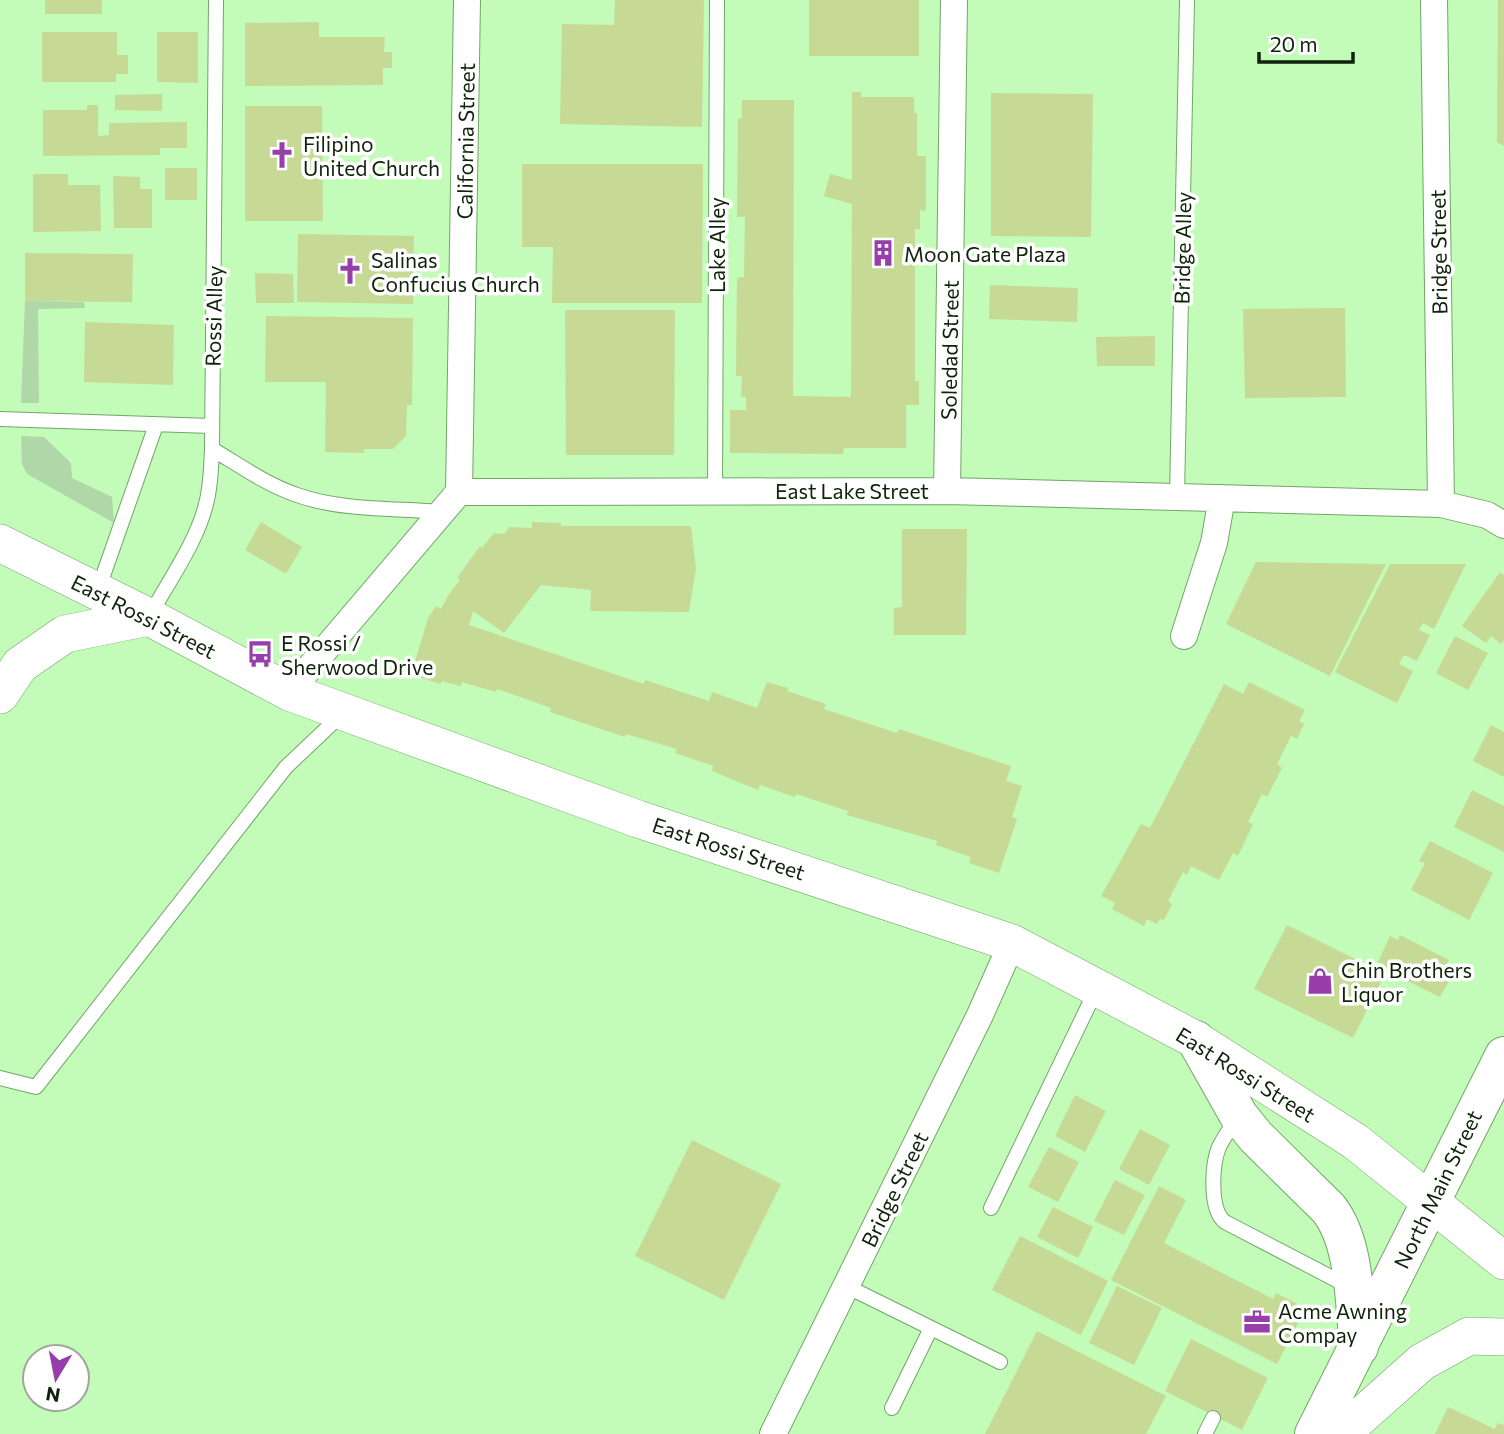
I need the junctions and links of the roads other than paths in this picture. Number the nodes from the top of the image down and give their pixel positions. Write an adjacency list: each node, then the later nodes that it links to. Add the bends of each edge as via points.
1 (216, 0): 9 (lane, Rossi Alley)
2 (467, 0): 15 (street, California Street)
3 (718, 0): 11 (lane, Lake Alley)
4 (954, 0): 12 (street, Soledad Street)
5 (1187, 0): 13 (lane, Bridge Alley)
6 (1434, 0): 16 (street, Bridge Street)
7 (0, 419): 8 (lane)
8 (156, 425): 9 (lane); 19 (lane)
9 (212, 426): 10 (lane, Rossi Alley)
10 (212, 449): 15 (lane, via 278,487 310,499 348,505); 20 (lane, Rossi Alley, via 200,521)
11 (715, 490): 12 (street, East Lake Street); 15 (street, East Lake Street)
12 (947, 491): 13 (street, East Lake Street)
13 (1177, 497): 14 (street, East Lake Street)
14 (1222, 498): 16 (street, East Lake Street); 21 (street, via 1214,543)
15 (451, 502): 22 (street)
16 (1441, 504): 17 (street, East Lake Street, via 1487,515)
17 (1504, 525)
18 (0, 543): 19 (street, East Rossi Street)
19 (97, 592): 20 (street, East Rossi Street)
20 (149, 617): 22 (street, East Rossi Street); 23 (street, via 65,634 20,664)
21 (1184, 636)
22 (289, 692): 24 (street, East Rossi Street)
23 (0, 695)
24 (343, 712): 25 (street, East Rossi Street, via 638,818); 29 (lane, via 286,767 36,1087)
25 (1012, 943): 26 (street, East Rossi Street); 34 (street, Bridge Street)
26 (1097, 988): 27 (street, East Rossi Street); 32 (lane)
27 (1196, 1040): 30 (main road); 31 (street, East Rossi Street, via 1356,1142)
28 (1504, 1056): 31 (main road, North Main Street, via 1489,1099)
29 (0, 1078)
30 (1239, 1116): 35 (main road, via 1338,1220 1348,1251); 35 (lane, via 1216,1157 1218,1215)
31 (1430, 1202): 33 (street, East Rossi Street); 38 (main road, North Main Street)
32 (990, 1208)
33 (1504, 1261)
34 (846, 1286): 36 (lane); 42 (street, Bridge Street)
35 (1352, 1289): 38 (main road)
36 (931, 1328): 39 (lane); 40 (lane)
37 (1504, 1337): 45 (street, via 1469,1336 1422,1362)
38 (1359, 1347): 44 (main road, North Main Street)
39 (1000, 1362)
40 (892, 1408)
41 (1213, 1418): 43 (lane)
42 (773, 1434)
43 (1205, 1434)
44 (1314, 1434)
45 (1341, 1434)

